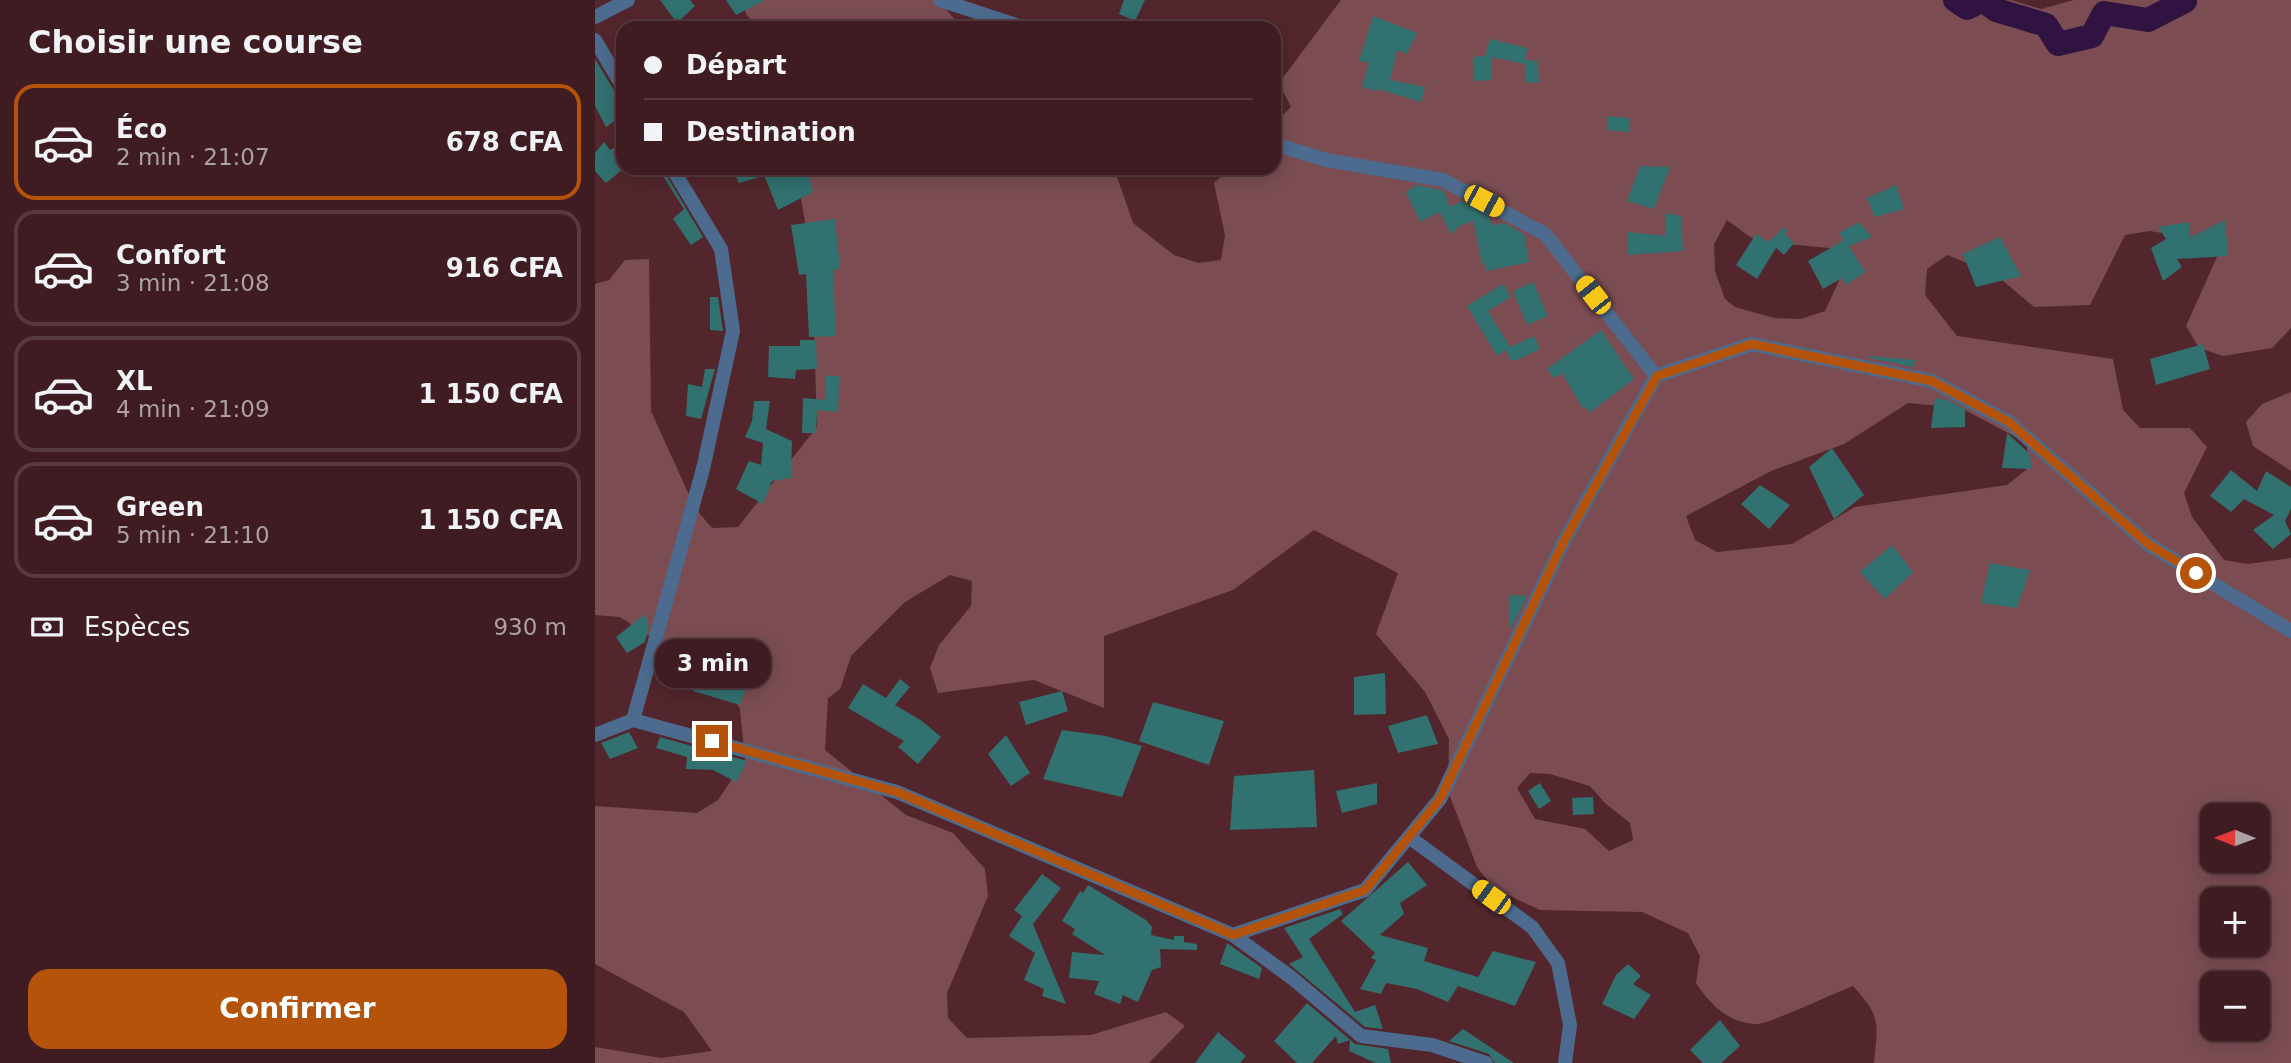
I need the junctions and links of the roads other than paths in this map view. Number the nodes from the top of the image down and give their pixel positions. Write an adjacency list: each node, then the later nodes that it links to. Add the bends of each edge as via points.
1 (628, 0): 3 (street)
2 (940, 0): 4 (street)
3 (595, 17)
4 (1004, 21)
5 (595, 40): 6 (street)
6 (616, 75)
7 (1281, 146): 9 (street, via 1326,160 1443,180 1545,234)
8 (676, 175): 11 (street, via 721,249 733,331 703,469)
9 (1657, 376): 10 (street, via 1752,344 1932,381 2009,422 2148,544); 13 (street, via 1563,543 1440,799)
10 (2291, 631)
11 (633, 720): 12 (street); 14 (street, via 897,792)
12 (595, 735)
13 (1409, 837): 14 (street, via 1365,890); 16 (street, via 1532,927 1558,963 1570,1025)
14 (1233, 935): 15 (street, via 1361,1036 1432,1045)
15 (1486, 1063)
16 (1565, 1063)

